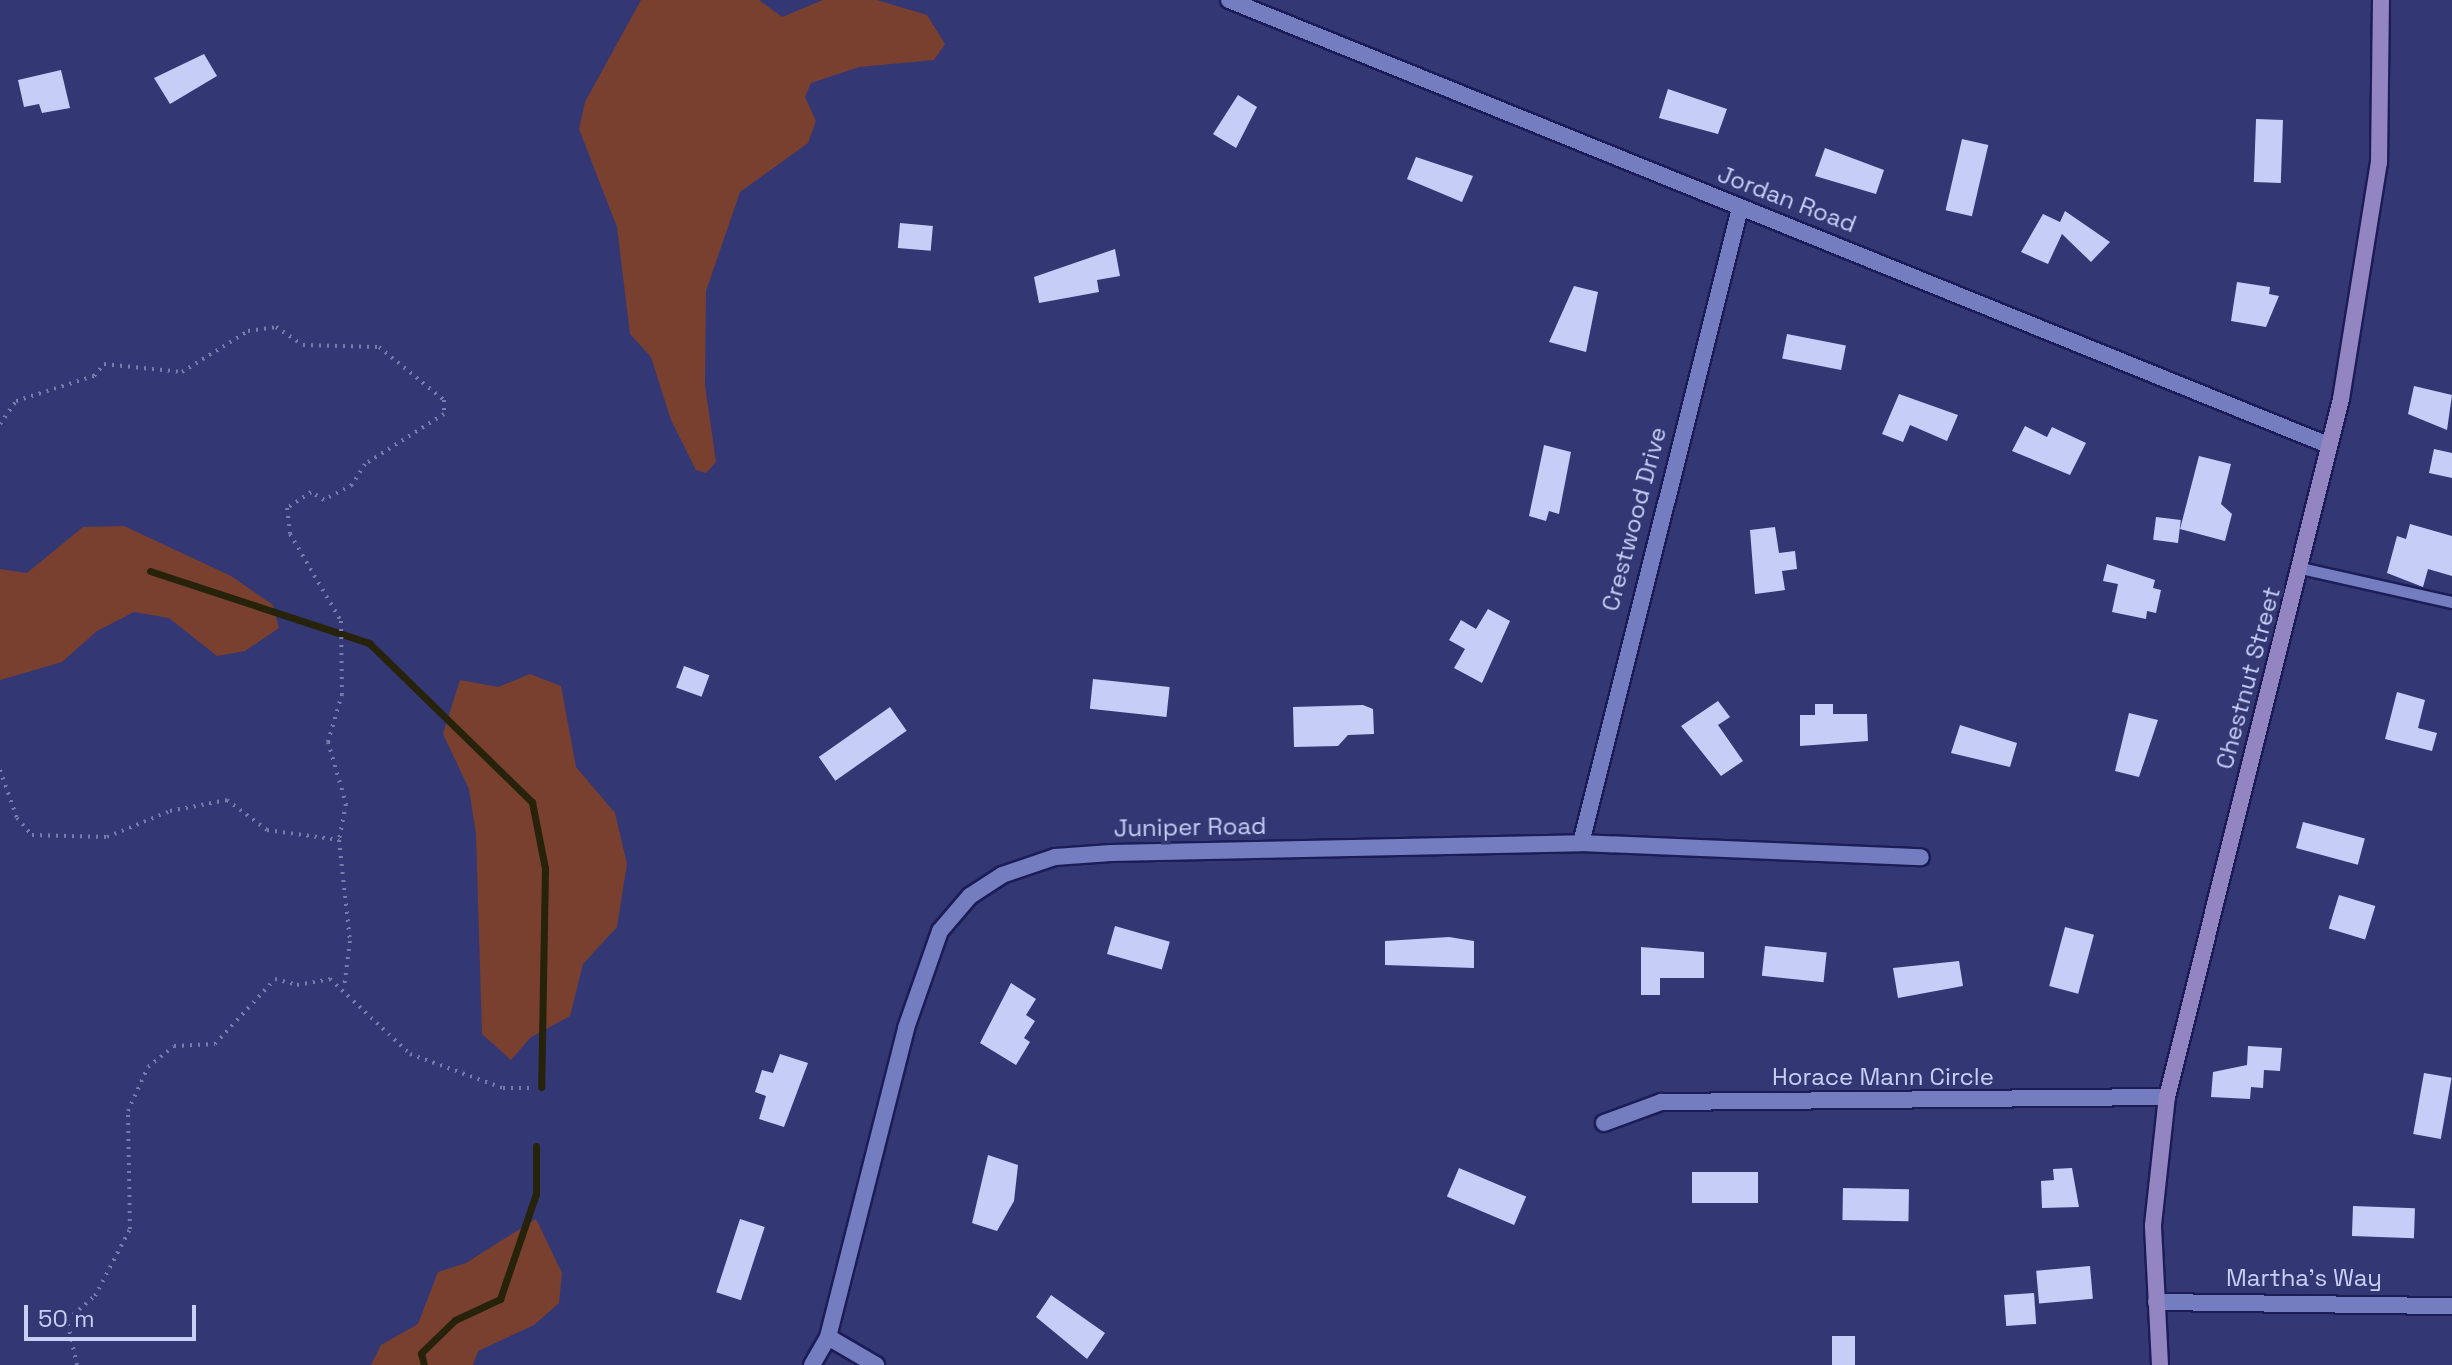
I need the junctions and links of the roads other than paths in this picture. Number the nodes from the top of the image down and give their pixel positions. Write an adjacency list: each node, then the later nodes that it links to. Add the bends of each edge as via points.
1 (1229, 0): 3 (street, Jordan Road)
2 (2381, 0): 4 (main road, Chestnut Street, via 2379,163 2365,273)
3 (1740, 208): 4 (street, Jordan Road); 7 (street, Crestwood Drive)
4 (2328, 445): 5 (main road, Chestnut Street)
5 (2301, 568): 6 (lane); 9 (main road, Chestnut Street)
6 (2452, 602)
7 (1581, 843): 8 (street, Juniper Road); 13 (street, Juniper Road, via 1111,853 1055,857 1002,875 970,896 940,931 903,1041)
8 (1921, 857)
9 (2167, 1097): 10 (street, Horace Mann Circle, via 1661,1102); 11 (main road, Chestnut Street, via 2155,1191)
10 (1604, 1123)
11 (2156, 1302): 12 (street, Martha's Way); 16 (main road, Chestnut Street)
12 (2452, 1306)
13 (828, 1337): 14 (street, Juniper Road); 15 (street)
14 (812, 1365)
15 (876, 1365)
16 (2160, 1365)

